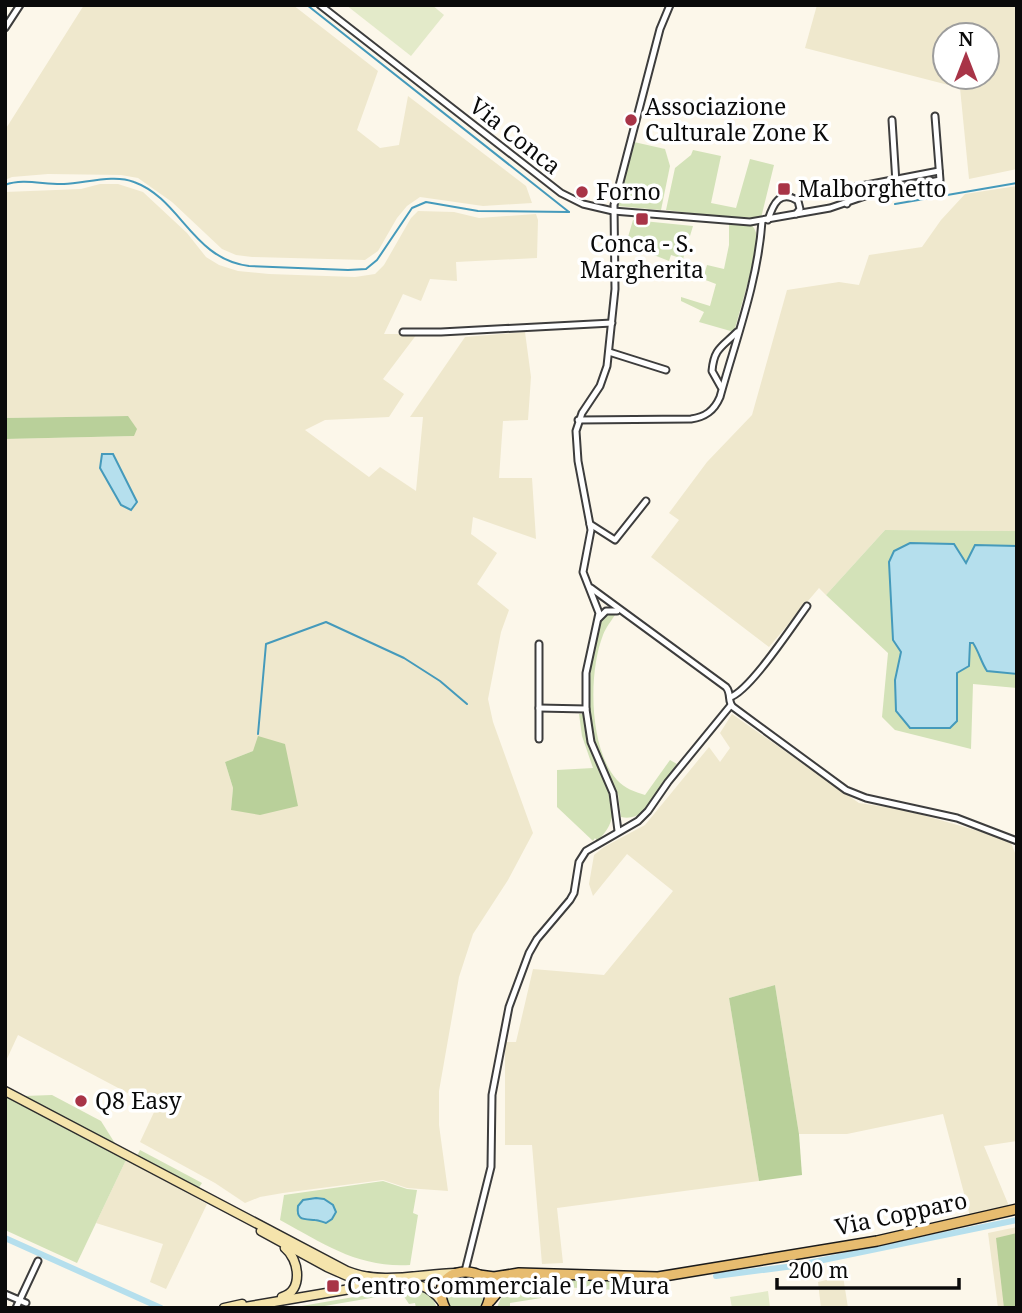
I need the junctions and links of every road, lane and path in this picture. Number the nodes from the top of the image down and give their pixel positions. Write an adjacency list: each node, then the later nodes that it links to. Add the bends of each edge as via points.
1 (20, 5): 4 (street)
2 (320, 5): 11 (street, Via Conca, via 561,193)
3 (670, 5): 11 (street)
4 (5, 29)
5 (935, 117): 7 (street)
6 (892, 120): 8 (street)
7 (939, 172): 8 (street); 9 (street, Via Conca, via 940,180)
8 (896, 179): 9 (street); 10 (street, via 856,187)
9 (896, 189): 10 (street, Via Conca)
10 (847, 204): 12 (street, Via Conca)
11 (613, 211): 13 (street, Via Conca); 14 (street, via 616,269)
12 (796, 214): 13 (street, Via Conca); 13 (street, via 798,201 782,197)
13 (765, 220): 15 (street)
14 (612, 323): 16 (street); 17 (street)
15 (738, 330): 19 (street); 19 (street, via 716,353 712,371)
16 (403, 332)
17 (609, 352): 18 (street); 20 (street, via 600,386)
18 (666, 370)
19 (722, 390): 20 (street, via 715,406 700,418)
20 (578, 420): 22 (street, via 576,448)
21 (646, 501): 22 (street, via 615,540)
22 (590, 524): 23 (street, via 583,565)
23 (586, 583): 24 (street); 25 (street)
24 (607, 602): 25 (street); 28 (street)
25 (597, 606): 27 (street); 29 (street)
26 (807, 606): 31 (street)
27 (606, 611): 28 (street); 29 (street)
28 (619, 611): 31 (street, via 726,687)
29 (599, 618): 33 (street, via 586,673)
30 (539, 644): 32 (street)
31 (731, 701): 35 (street, via 648,811); 36 (street, via 853,793 957,818)
32 (539, 708): 33 (street); 34 (street)
33 (586, 709): 35 (street, via 591,742 613,793)
34 (539, 739)
35 (618, 831): 42 (street, via 582,856 574,893 537,939 516,988 494,1084 491,1167)
36 (1017, 841)
37 (5, 1091): 38 (main road)
38 (221, 1206): 40 (main road); 42 (main road, via 360,1275 386,1279)
39 (1017, 1209): 43 (main road, Via Copparo, via 877,1241 679,1274)
40 (281, 1242): 45 (main road); 51 (main road, via 295,1261 292,1292)
41 (38, 1261): 47 (street)
42 (460, 1272): 44 (main road, Via Copparo); 48 (main road, via 443,1284)
43 (542, 1274): 44 (main road, Via Copparo); 49 (main road, Via Copparo, via 512,1281 498,1289)
44 (479, 1275): 49 (main road, Via Copparo, via 489,1290)
45 (366, 1282): 48 (main road, via 418,1283 429,1288); 52 (main road, via 355,1288)
46 (5, 1294): 47 (street)
47 (23, 1302): 50 (street)
48 (443, 1305)
49 (487, 1305)
50 (16, 1308)
51 (224, 1308)
52 (239, 1308)

